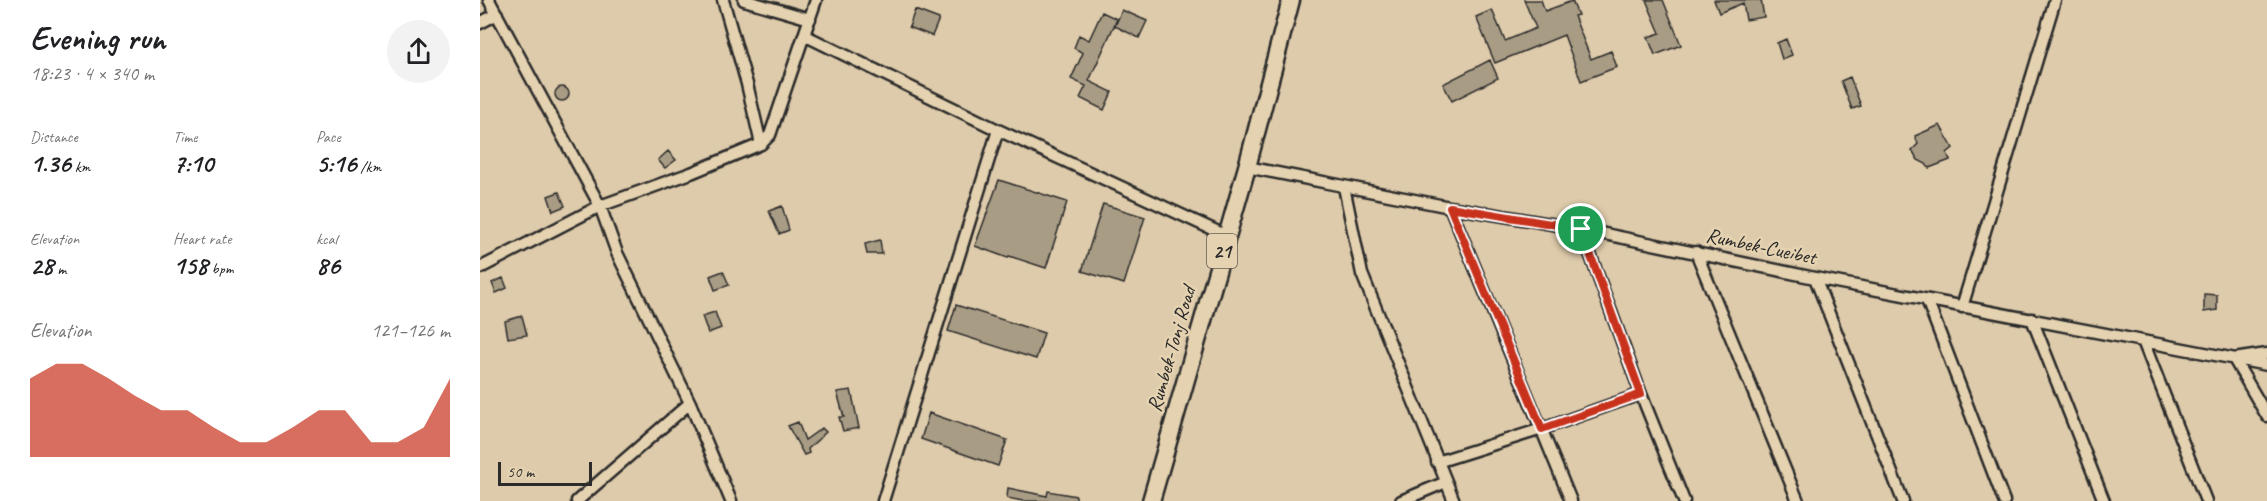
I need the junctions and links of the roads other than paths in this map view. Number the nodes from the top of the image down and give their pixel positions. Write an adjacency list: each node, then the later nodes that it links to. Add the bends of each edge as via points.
1 (489, 0): 7 (street)
2 (723, 0): 12 (street)
3 (744, 0): 8 (street)
4 (816, 0): 8 (street)
5 (1291, 0): 13 (main road, Rumbek-Tonj Road / 21)
6 (2055, 0): 23 (street)
7 (497, 14): 9 (street); 15 (street)
8 (810, 19): 10 (street)
9 (480, 23)
10 (804, 35): 11 (street); 12 (street, via 770,135)
11 (998, 130): 18 (street); 37 (street)
12 (761, 144): 15 (street)
13 (1247, 167): 14 (street, Rumbek-Cueibet); 18 (main road, Rumbek-Tonj Road / 21)
14 (1344, 187): 16 (street, Rumbek-Cueibet); 33 (street, via 1362,274)
15 (600, 206): 20 (street); 30 (street, via 617,253)
16 (1450, 207): 17 (street, Rumbek-Cueibet); 32 (street)
17 (1581, 229): 19 (street, Rumbek-Cueibet); 29 (street)
18 (1227, 236): 38 (main road, Rumbek-Tonj Road / 21)
19 (1696, 252): 21 (street, Rumbek-Cueibet); 43 (street)
20 (480, 268)
21 (1815, 278): 22 (street, Rumbek-Cueibet); 44 (street)
22 (1927, 300): 23 (street, Rumbek-Cueibet); 45 (street)
23 (1962, 307): 24 (street, Rumbek-Cueibet)
24 (2032, 319): 25 (street, Rumbek-Cueibet); 46 (street)
25 (2143, 341): 27 (street, Rumbek-Cueibet); 47 (street)
26 (2267, 354): 27 (street)
27 (2234, 359): 28 (street, Rumbek-Cueibet); 31 (street)
28 (2267, 366)
29 (1641, 394): 32 (street); 42 (street)
30 (690, 403): 35 (street); 36 (street)
31 (2267, 416)
32 (1542, 429): 33 (street); 41 (street)
33 (1437, 462): 34 (street)
34 (1446, 482): 39 (street); 40 (street)
35 (577, 501)
36 (731, 501)
37 (883, 501)
38 (1151, 501)
39 (1401, 501)
40 (1454, 501)
41 (1571, 501)
42 (1684, 501)
43 (1798, 501)
44 (1903, 501)
45 (2004, 501)
46 (2104, 501)
47 (2206, 501)

